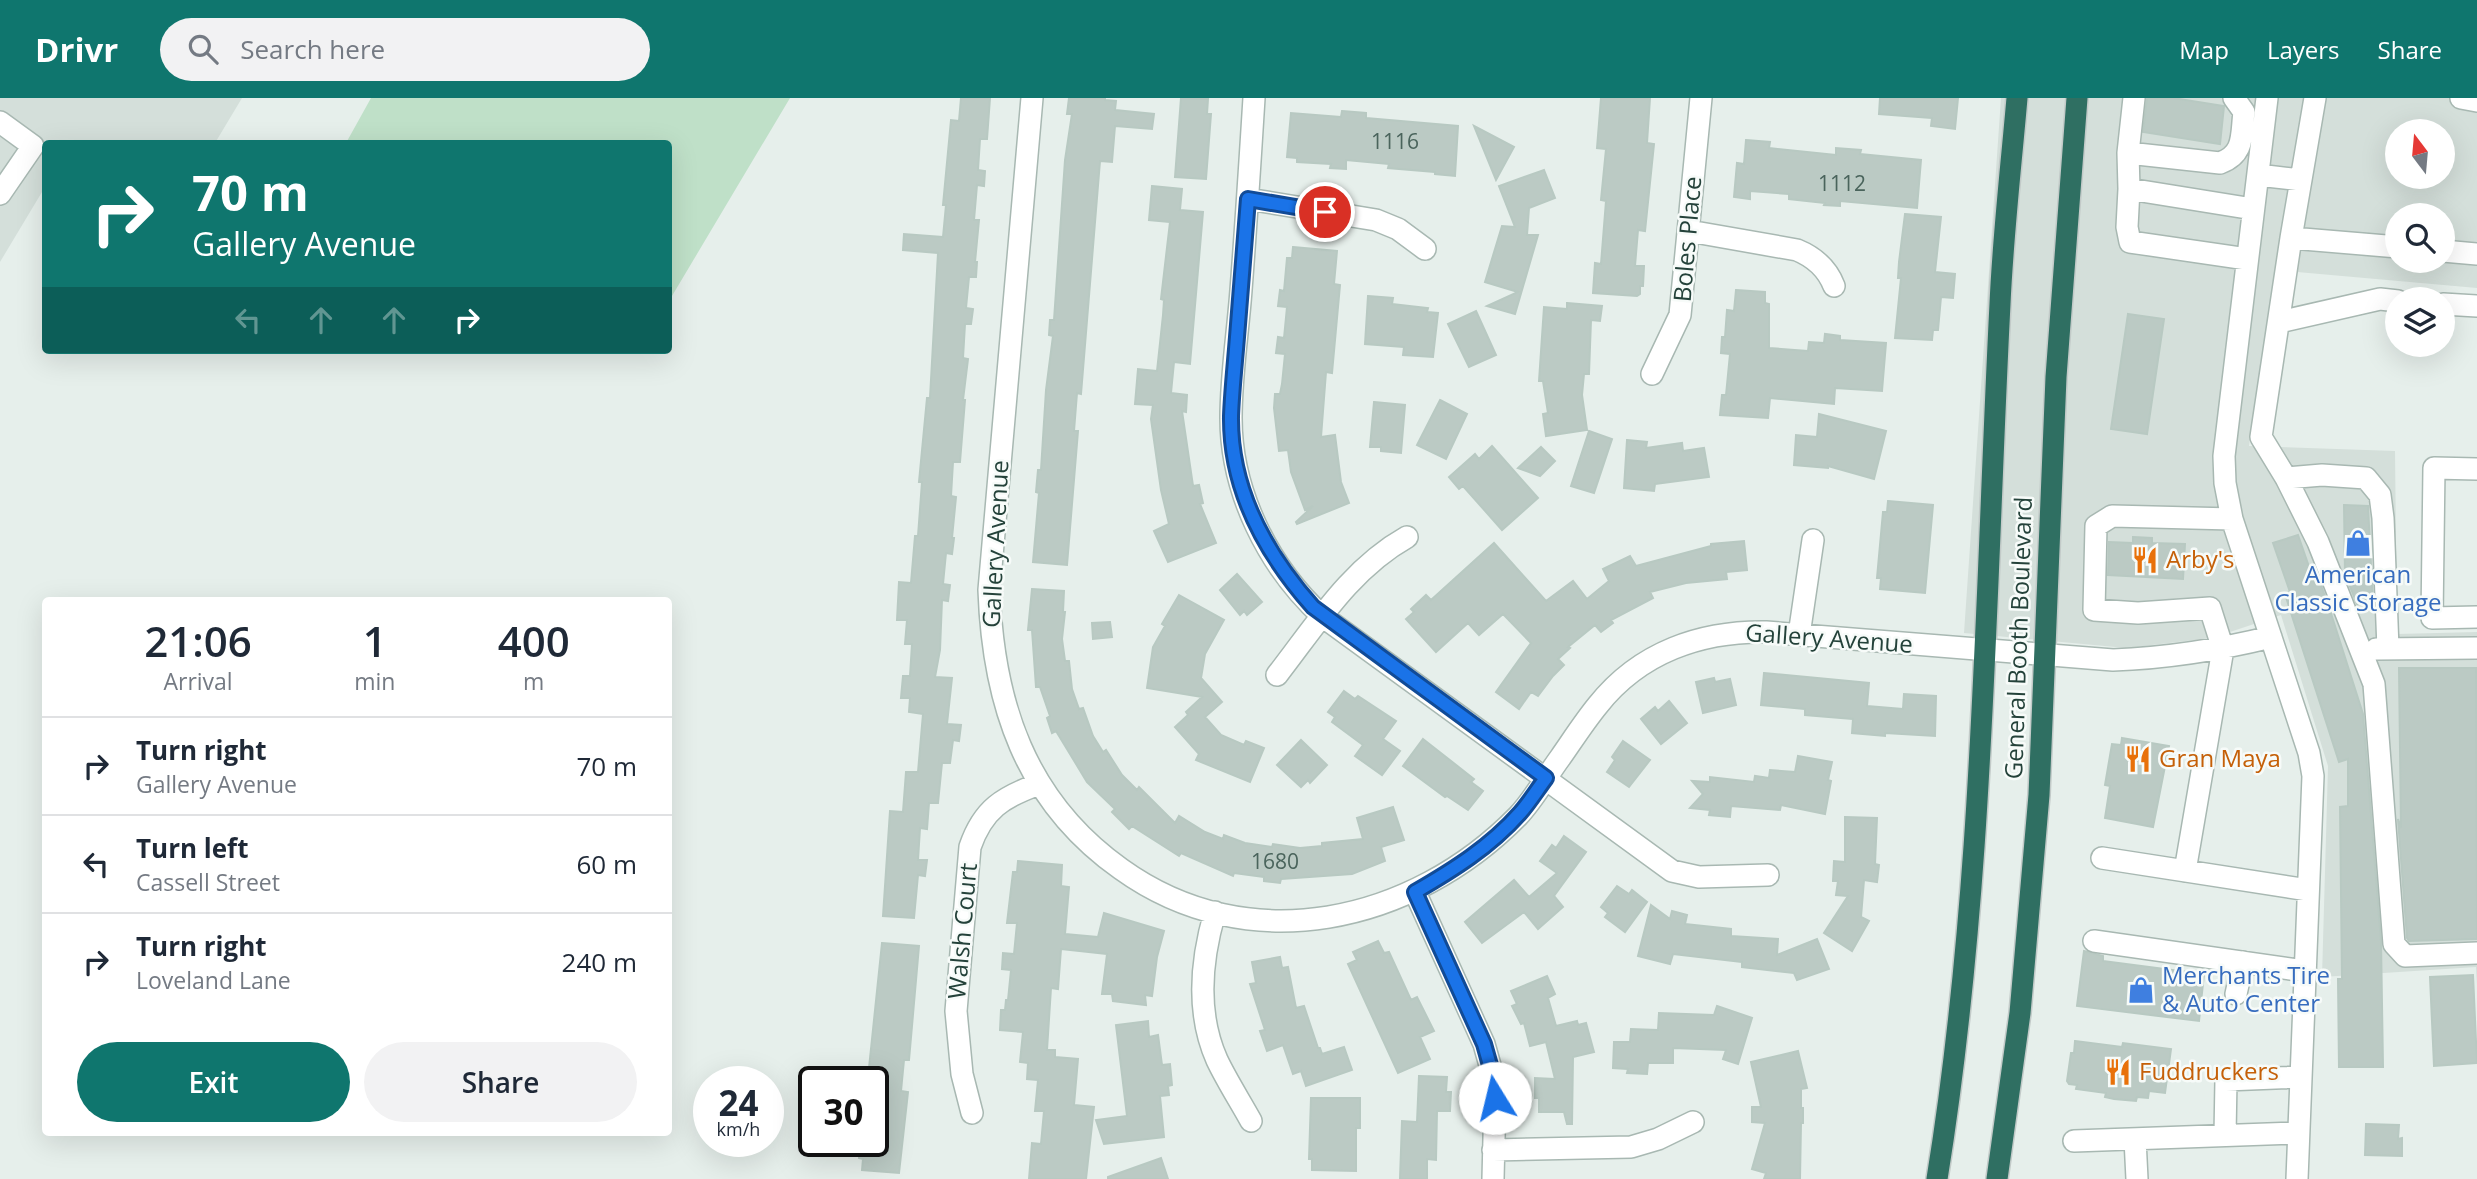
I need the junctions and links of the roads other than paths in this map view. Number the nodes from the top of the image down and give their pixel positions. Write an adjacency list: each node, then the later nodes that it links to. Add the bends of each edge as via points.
1 (1032, 98): 50 (street, Gallery Avenue, via 989,590 997,675 1016,737)
2 (1254, 98): 18 (street)
3 (1700, 98): 20 (street, Boles Place)
4 (2017, 98): 46 (highway, General Booth Boulevard, via 2000,303)
5 (2077, 98): 47 (highway, General Booth Boulevard, via 2056,377)
6 (2134, 98): 13 (street)
7 (2234, 98): 13 (street, via 2244,112 2239,148 2232,158 2220,163)
8 (2267, 98): 14 (street)
9 (2315, 98): 15 (street)
10 (2461, 98): 11 (street)
11 (2477, 100)
12 (0, 122): 17 (street, via 33,146)
13 (2128, 153): 16 (street)
14 (2258, 175): 15 (street); 19 (street)
15 (2301, 180): 21 (street)
16 (2129, 189): 19 (street); 26 (street, via 2130,242)
17 (0, 194)
18 (1248, 199): 23 (street, via 1376,220); 38 (street, via 1231,418 1236,465 1248,508 1267,547 1290,582)
19 (2253, 209): 26 (street)
20 (1689, 231): 27 (street, via 1797,250 1822,266); 32 (street, Boles Place, via 1680,315)
21 (2291, 238): 22 (street); 31 (street)
22 (2385, 246)
23 (1425, 249)
24 (2455, 252): 25 (street)
25 (2477, 254)
26 (2247, 259): 35 (street, via 2224,456)
27 (1834, 286)
28 (2385, 299): 31 (street)
29 (2455, 305): 30 (street)
30 (2477, 306)
31 (2278, 322): 34 (street, via 2261,438)
32 (1652, 374)
33 (2477, 469): 39 (street, via 2434,468 2432,618)
34 (2286, 478): 42 (street, via 2318,542); 45 (street, via 2366,478 2380,495)
35 (2232, 519): 41 (street); 44 (street, via 2112,516 2096,526 2094,610 2138,613 2210,607)
36 (1407, 537): 38 (street, via 1374,558)
37 (1813, 540): 40 (street)
38 (1322, 616): 48 (street); 49 (street)
39 (2477, 617)
40 (1799, 635): 46 (street, Gallery Avenue); 49 (street, Gallery Avenue, via 1736,632 1700,638 1644,663 1599,704)
41 (2271, 637): 44 (street, Gallery Avenue); 54 (street, via 2313,776)
42 (2360, 648): 45 (street); 58 (street, via 2374,684 2394,944 2405,956)
43 (2477, 648): 45 (street)
44 (2223, 649): 47 (street, Gallery Avenue, via 2163,658); 52 (street)
45 (2388, 649)
46 (1985, 650): 47 (street, Gallery Avenue); 72 (highway, General Booth Boulevard, via 1974,856 1950,1097)
47 (2045, 655): 73 (highway, General Booth Boulevard, via 2039,795 2020,1013)
48 (1278, 675)
49 (1546, 778): 53 (street, via 1672,871 1688,877); 55 (street, Gallery Avenue, via 1520,813 1485,847)
50 (1039, 784): 56 (street, Gallery Avenue, via 1062,816 1105,858 1161,892); 63 (street, Walsh Court, via 997,804 975,832 970,847 956,1011 962,1074)
51 (2102, 858): 52 (street)
52 (2185, 871): 54 (street)
53 (1768, 875)
54 (2308, 890): 60 (street)
55 (1415, 892): 56 (street, Gallery Avenue, via 1365,911 1328,918 1266,920); 70 (street, via 1484,1044 1495,1098)
56 (1215, 912): 64 (street, via 1206,942 1204,1011 1217,1059)
57 (2094, 941): 59 (street)
58 (2477, 953)
59 (2243, 962): 60 (street); 61 (street)
60 (2304, 971): 62 (street)
61 (2236, 993)
62 (2300, 1077): 66 (street); 67 (street, via 2227,1080)
63 (972, 1112)
64 (1251, 1121)
65 (1693, 1122): 70 (street, via 1631,1147)
66 (2298, 1133): 67 (street); 75 (street)
67 (2225, 1135): 68 (street)
68 (2135, 1139): 69 (street); 74 (street)
69 (2074, 1141)
70 (1493, 1150): 71 (street)
71 (1493, 1179)
72 (1937, 1179)
73 (1997, 1179)
74 (2137, 1179)
75 (2297, 1179)

